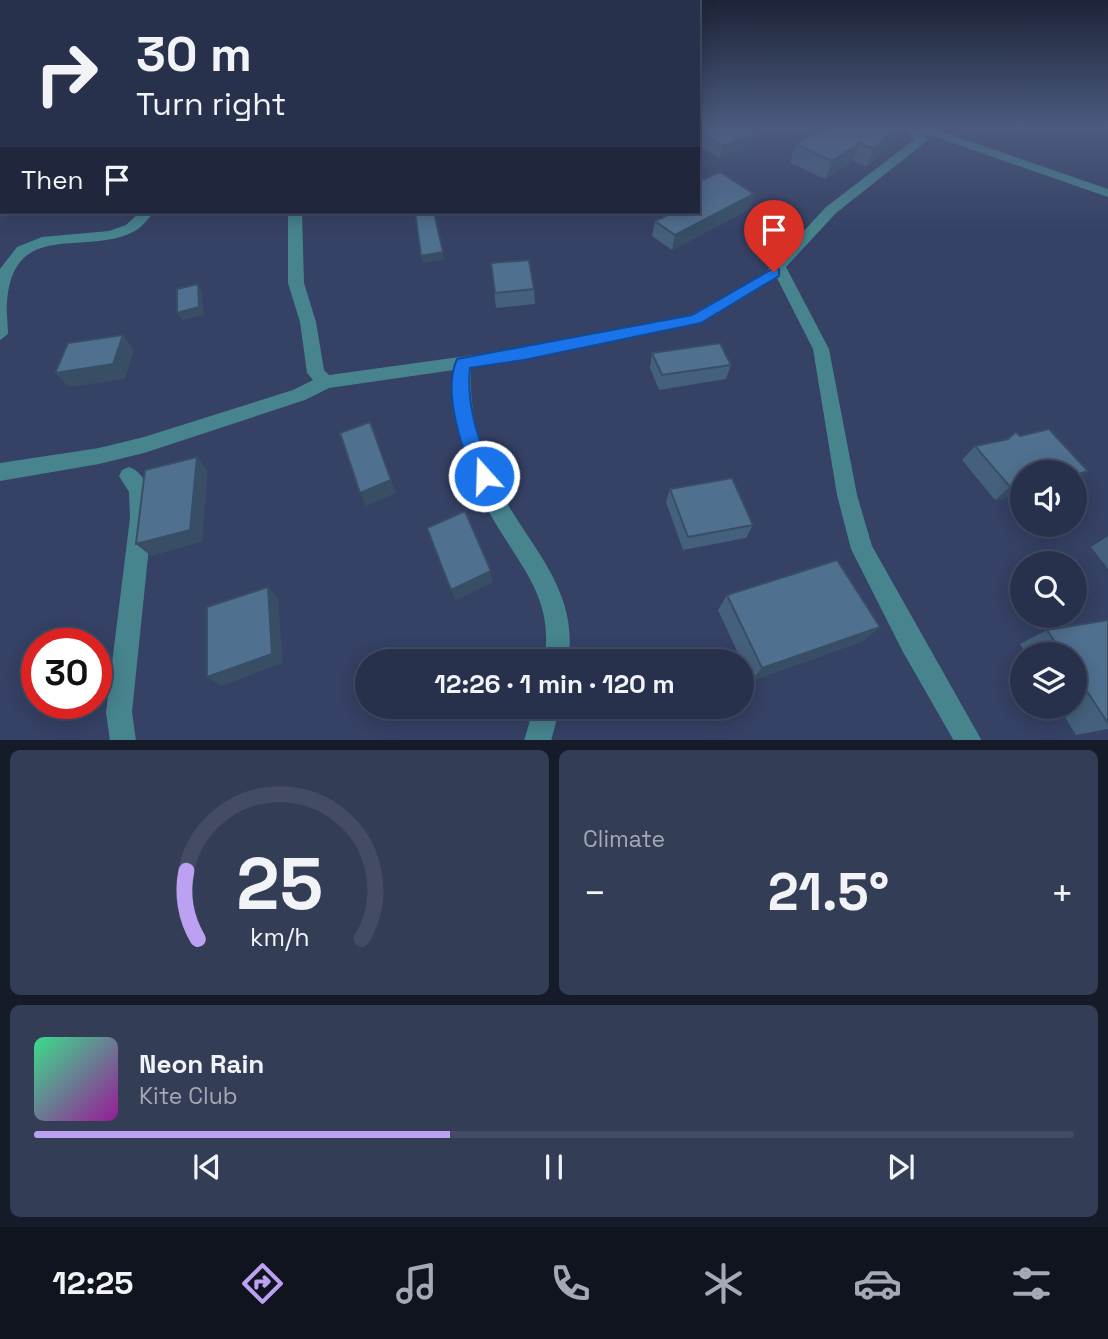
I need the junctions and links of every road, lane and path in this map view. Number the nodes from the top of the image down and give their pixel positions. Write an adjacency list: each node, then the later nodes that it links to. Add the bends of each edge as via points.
1 (894, 162): 6 (street, via 831,210)
2 (1017, 162): 3 (street)
3 (1108, 193)
4 (145, 214): 7 (street, via 135,227 116,234 34,242 13,261)
5 (295, 214): 11 (street, via 296,283 316,373)
6 (778, 266): 10 (street, via 770,276 696,319); 18 (street, via 821,349 846,495 862,549)
7 (0, 300)
8 (0, 307): 9 (street)
9 (0, 334)
10 (463, 363): 11 (street); 14 (street, via 464,421 492,497 536,568 556,614)
11 (326, 382): 12 (street, via 144,445)
12 (0, 472)
13 (129, 476): 16 (street, via 139,490 141,517 119,712)
14 (558, 649)
15 (543, 719): 17 (street)
16 (123, 740)
17 (537, 740)
18 (969, 740)

